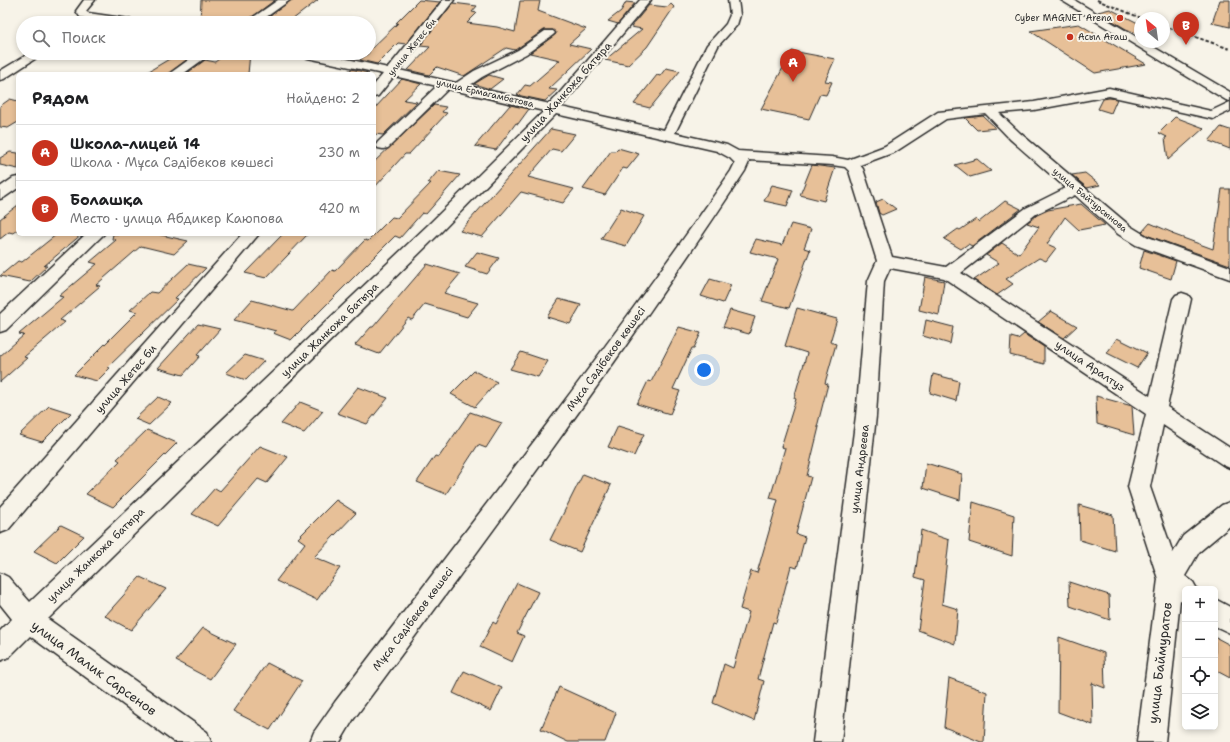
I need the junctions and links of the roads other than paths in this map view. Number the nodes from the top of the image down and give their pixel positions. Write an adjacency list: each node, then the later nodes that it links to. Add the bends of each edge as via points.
1 (90, 0): 7 (street, via 81,11)
2 (285, 0): 8 (street)
3 (449, 0): 14 (street, улица Жетес би)
4 (646, 0): 21 (street, улица Жанкожа батыра)
5 (733, 0): 23 (street, via 736,15 731,26 713,45)
6 (1066, 0): 19 (street)
7 (85, 16)
8 (261, 16)
9 (549, 33): 17 (street, via 522,52 478,74)
10 (26, 60): 15 (street)
11 (196, 60): 13 (street)
12 (335, 60): 14 (street, улица Ермагамбетова)
13 (178, 72)
14 (392, 72): 16 (street, улица Ермагамбетова); 18 (street, улица Жетес би)
15 (0, 76)
16 (446, 84): 17 (street, улица Ермагамбетова); 24 (street)
17 (459, 87): 21 (street, улица Ермагамбетова)
18 (376, 91)
19 (1230, 97)
20 (1230, 106): 22 (street, via 1213,115 1109,92 1034,106)
21 (553, 109): 23 (street, улица Ермагамбетова); 44 (street, улица Жанкожа батыра, via 434,229)
22 (989, 110): 26 (street, via 943,116 890,149); 28 (street, улица Байтурсынова)
23 (666, 136): 25 (street, via 722,148)
24 (383, 145)
25 (735, 155): 26 (street, via 832,160); 48 (street, Мұса Сәдібеков көшесі, via 742,162 738,171 702,226 541,448 344,711)
26 (849, 164): 32 (street, via 856,169)
27 (16, 182): 29 (street)
28 (1076, 189): 33 (street, via 1031,211); 34 (street, улица Байтурсынова, via 1124,230 1142,241)
29 (0, 194)
30 (94, 236): 36 (street)
31 (249, 236): 40 (street, улица Жетес би)
32 (885, 261): 33 (street); 49 (street, улица Андреева, via 876,281 866,416)
33 (949, 273): 37 (street, улица Аралтуз)
34 (1230, 273)
35 (1182, 299): 37 (street)
36 (0, 325)
37 (1157, 411): 38 (street, улица Аралтуз); 41 (street, via 1140,487)
38 (1230, 459)
39 (1230, 512): 41 (street, улица Баймуратов, via 1191,544)
40 (0, 524)
41 (1178, 584): 50 (street, улица Баймуратов)
42 (0, 585): 44 (street, улица Малик Сарсенов)
43 (1218, 613): 45 (street)
44 (28, 620): 46 (street, улица Жанкожа батыра); 47 (street, улица Малик Сарсенов)
45 (1230, 621)
46 (0, 648)
47 (197, 742)
48 (324, 742)
49 (826, 742)
50 (1151, 742)

